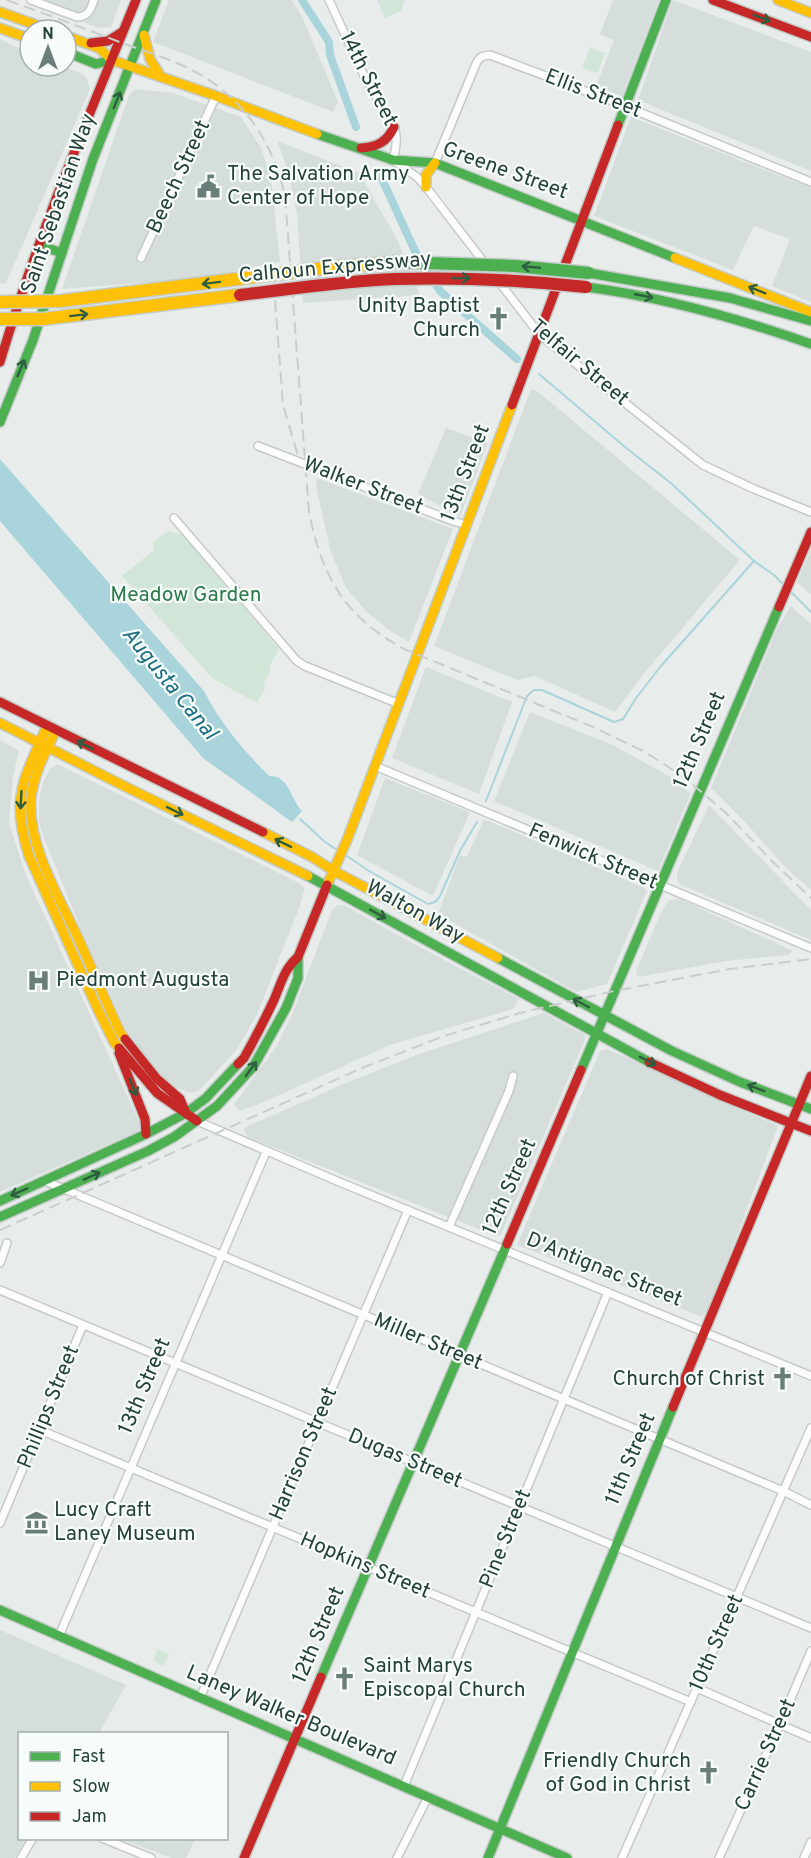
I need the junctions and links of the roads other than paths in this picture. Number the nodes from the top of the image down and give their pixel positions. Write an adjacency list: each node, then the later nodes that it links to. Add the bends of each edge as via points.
1 (31, 0): 2 (street, via 70,16 83,17)
2 (94, 0)
3 (136, 0): 13 (main road, Saint Sebastian Way)
4 (156, 0): 14 (main road, Saint Sebastian Way)
5 (329, 0): 25 (street, 14th Street, via 366,80)
6 (666, 0): 24 (main road, 13th Street)
7 (713, 0): 16 (main road, one-way to 16)
8 (778, 0): 10 (main road)
9 (0, 12): 11 (main road)
10 (811, 13)
11 (18, 18)
12 (0, 28): 15 (main road)
13 (124, 30): 18 (main road, via 105,42); 20 (main road, Saint Sebastian Way)
14 (144, 32): 21 (main road, Saint Sebastian Way); 22 (main road, via 150,59)
15 (18, 35)
16 (811, 37)
17 (78, 40): 18 (main road, Greene Street)
18 (83, 42): 20 (main road, Greene Street, via 99,48)
19 (78, 57): 20 (main road, Greene Street, via 96,64)
20 (112, 60): 21 (main road, Greene Street); 32 (main road, Saint Sebastian Way)
21 (130, 66): 22 (main road, Greene Street); 33 (main road, Saint Sebastian Way, one-way to 21, via 93,159)
22 (161, 77): 23 (main road, Greene Street)
23 (216, 96): 26 (main road, Greene Street); 34 (street, Beech Street)
24 (626, 106): 28 (street, Ellis Street, via 490,55 483,56 478,59); 29 (street, Ellis Street); 31 (main road, 13th Street)
25 (394, 127): 26 (main road, via 386,142 379,146); 27 (street, 14th Street)
26 (355, 148): 27 (main road, Greene Street)
27 (393, 160): 28 (main road, Greene Street); 30 (street, Telfair Street)
28 (435, 164): 30 (main road, via 426,175); 31 (main road, Greene Street)
29 (811, 182)
30 (426, 187): 39 (street, Telfair Street)
31 (583, 220): 36 (main road, Greene Street, one-way to 31); 39 (main road, 13th Street)
32 (39, 245): 33 (main road); 41 (main road, Saint Sebastian Way, bridge)
33 (62, 254): 42 (main road, Saint Sebastian Way, one-way to 33, bridge)
34 (141, 258)
35 (0, 302): 38 (main road, Calhoun Expressway, one-way to 35, bridge, via 730,298 589,273 397,262 61,301)
36 (811, 312)
37 (0, 319): 40 (main road, Calhoun Expressway, one-way to 40, bridge, via 72,316 320,285 472,278 626,292 706,310)
38 (811, 321)
39 (540, 335): 44 (street, Telfair Street, via 703,465); 46 (main road, 13th Street)
40 (811, 344)
41 (0, 362)
42 (0, 422)
43 (258, 446): 46 (street, Walker Street)
44 (811, 512)
45 (174, 518): 49 (street, via 297,661)
46 (467, 525): 49 (main road, 13th Street)
47 (811, 532): 56 (main road, 12th Street)
48 (0, 702): 51 (main road, Walton Way)
49 (399, 704): 53 (main road, 13th Street)
50 (0, 723): 52 (main road, Walton Way)
51 (52, 728): 52 (main road, D'Antignac Street); 54 (main road, Walton Way, one-way to 51)
52 (44, 746): 55 (main road, Walton Way, one-way to 55); 61 (main road, D'Antignac Street, one-way to 61, via 21,788 24,843); 65 (main road, D'Antignac Street, via 31,799 39,850 120,1032 157,1079 180,1099)
53 (375, 766): 54 (main road, 13th Street); 56 (street, Fenwick Street)
54 (334, 871): 55 (main road, 13th Street); 59 (main road, Walton Way, one-way to 54)
55 (327, 885): 58 (main road, 13th Street); 60 (main road, Walton Way, one-way to 60)
56 (660, 885): 57 (street, Fenwick Street); 59 (main road, 12th Street)
57 (811, 948)
58 (298, 957): 65 (main road, 13th Street, via 284,973 244,1058); 66 (main road, 13th Street, one-way to 58, via 253,1067 286,1008 298,978)
59 (604, 1015): 60 (main road, 12th Street); 64 (main road, Walton Way, one-way to 59, via 715,1071)
60 (596, 1034): 67 (main road, Walton Way, one-way to 67, via 693,1084); 78 (main road, 12th Street)
61 (114, 1042): 65 (main road, D'Antignac Street, via 157,1093); 69 (main road, one-way to 69, via 145,1119)
62 (513, 1076): 76 (street)
63 (811, 1076): 64 (main road, 11th Street)
64 (805, 1107): 67 (main road, 11th Street)
65 (186, 1113): 66 (main road, D'Antignac Street); 69 (main road, 13th Street)
66 (197, 1122): 70 (street, D'Antignac Street); 72 (main road, 13th Street, one-way to 66, via 174,1137)
67 (791, 1124): 68 (main road, Walton Way); 85 (main road, 11th Street)
68 (811, 1131)
69 (147, 1134): 71 (main road, 13th Street)
70 (266, 1152): 74 (street, D'Antignac Street); 79 (street, 13th Street)
71 (45, 1180): 72 (street, Miller Street); 73 (main road, 13th Street, one-way to 73)
72 (64, 1189): 75 (main road, 13th Street); 79 (street, Miller Street)
73 (0, 1201)
74 (408, 1210): 76 (street, D'Antignac Street); 83 (street, Harrison Street)
75 (0, 1217)
76 (449, 1227): 78 (street, D'Antignac Street)
77 (7, 1243): 80 (street)
78 (504, 1250): 82 (street, D'Antignac Street); 86 (main road, 12th Street)
79 (222, 1255): 83 (street, Miller Street); 87 (street, 13th Street)
80 (0, 1263)
81 (0, 1290): 84 (street, Dugas Street)
82 (608, 1292): 85 (street, D'Antignac Street); 89 (street, Pine Street)
83 (363, 1315): 86 (street, Miller Street); 90 (street, Harrison Street)
84 (83, 1325): 87 (street, Dugas Street); 92 (street, Phillips Street)
85 (705, 1332): 88 (street, D'Antignac Street); 93 (main road, 11th Street)
86 (459, 1355): 89 (street, Miller Street); 94 (main road, 12th Street)
87 (176, 1364): 90 (street, Dugas Street); 95 (street, 13th Street)
88 (811, 1376)
89 (564, 1399): 93 (street, Miller Street); 98 (street, Pine Street)
90 (317, 1422): 94 (street, Dugas Street); 100 (street, Harrison Street)
91 (811, 1428): 96 (street, 10th Street)
92 (40, 1430): 95 (street, Hopkins Street); 99 (street, Phillips Street)
93 (660, 1439): 96 (street, Miller Street); 101 (main road, 11th Street)
94 (413, 1462): 98 (street, Dugas Street); 102 (main road, 12th Street)
95 (132, 1468): 100 (street, Hopkins Street); 107 (street, 13th Street)
96 (783, 1491): 97 (street, Miller Street); 103 (street, 10th Street)
97 (811, 1505)
98 (519, 1506): 101 (street, Dugas Street); 105 (street, Pine Street)
99 (0, 1523)
100 (272, 1527): 102 (street, Hopkins Street); 111 (street, Harrison Street)
101 (615, 1546): 103 (street, Dugas Street); 109 (main road, 11th Street)
102 (368, 1567): 105 (street, Hopkins Street); 115 (main road, 12th Street)
103 (737, 1597): 106 (street, Dugas Street); 110 (street, 10th Street)
104 (0, 1610): 107 (main road, Laney Walker Boulevard)
105 (476, 1612): 109 (street, Hopkins Street); 116 (street, Pine Street)
106 (811, 1628)
107 (60, 1636): 111 (main road, Laney Walker Boulevard)
108 (811, 1651): 113 (street, Carrie Street)
109 (572, 1652): 112 (street, Hopkins Street); 118 (main road, 11th Street)
110 (697, 1688): 112 (street, 10th Street); 113 (street)
111 (200, 1698): 115 (main road, Laney Walker Boulevard)
112 (691, 1702): 128 (street, 10th Street)
113 (780, 1724): 114 (street); 129 (street, Carrie Street)
114 (811, 1737)
115 (296, 1740): 116 (main road, Laney Walker Boulevard); 124 (main road, 12th Street)
116 (404, 1786): 117 (main road, Laney Walker Boulevard)
117 (428, 1797): 118 (main road, Laney Walker Boulevard); 125 (street)
118 (501, 1828): 126 (main road, 11th Street); 127 (main road, Laney Walker Boulevard)
119 (32, 1840): 122 (street)
120 (105, 1840): 123 (street)
121 (811, 1842): 130 (street)
122 (21, 1858)
123 (151, 1858)
124 (244, 1858)
125 (397, 1858)
126 (488, 1858)
127 (567, 1858)
128 (622, 1858)
129 (719, 1858)
130 (804, 1858)

